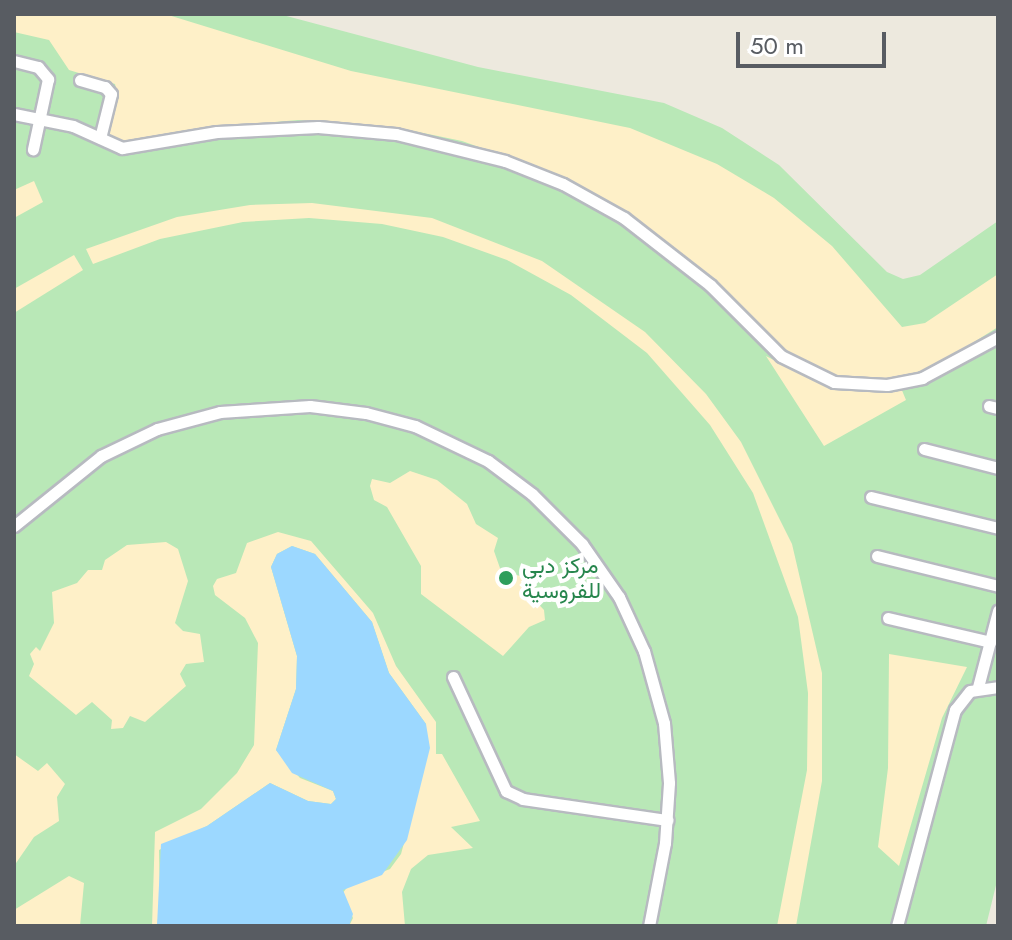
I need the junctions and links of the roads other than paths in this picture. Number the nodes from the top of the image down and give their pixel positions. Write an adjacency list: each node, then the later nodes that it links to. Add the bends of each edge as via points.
1 (14, 61): 4 (lane, via 46,74)
2 (80, 80): 5 (lane, via 111,94)
3 (14, 114): 4 (lane)
4 (41, 119): 5 (lane); 6 (lane)
5 (100, 138): 7 (lane, via 135,149 217,132 318,127 396,134 505,161 563,184 624,218 710,285 781,356 834,382 868,386 922,378)
6 (33, 149)
7 (998, 337)
8 (924, 449): 9 (lane)
9 (998, 468)
10 (871, 497): 12 (lane)
11 (14, 526): 21 (lane, via 101,456 157,429 220,412 340,408 439,436 488,461 532,494 582,544 619,597 659,699 667,753)
12 (998, 528)
13 (877, 556): 14 (lane)
14 (998, 586)
15 (998, 611): 17 (lane)
16 (888, 618): 17 (lane)
17 (990, 642): 19 (lane)
18 (453, 677): 21 (lane, via 506,791 523,799)
19 (978, 687): 20 (lane); 23 (lane, via 955,710)
20 (998, 687)
21 (667, 820): 22 (lane)
22 (649, 926)
23 (897, 926)

